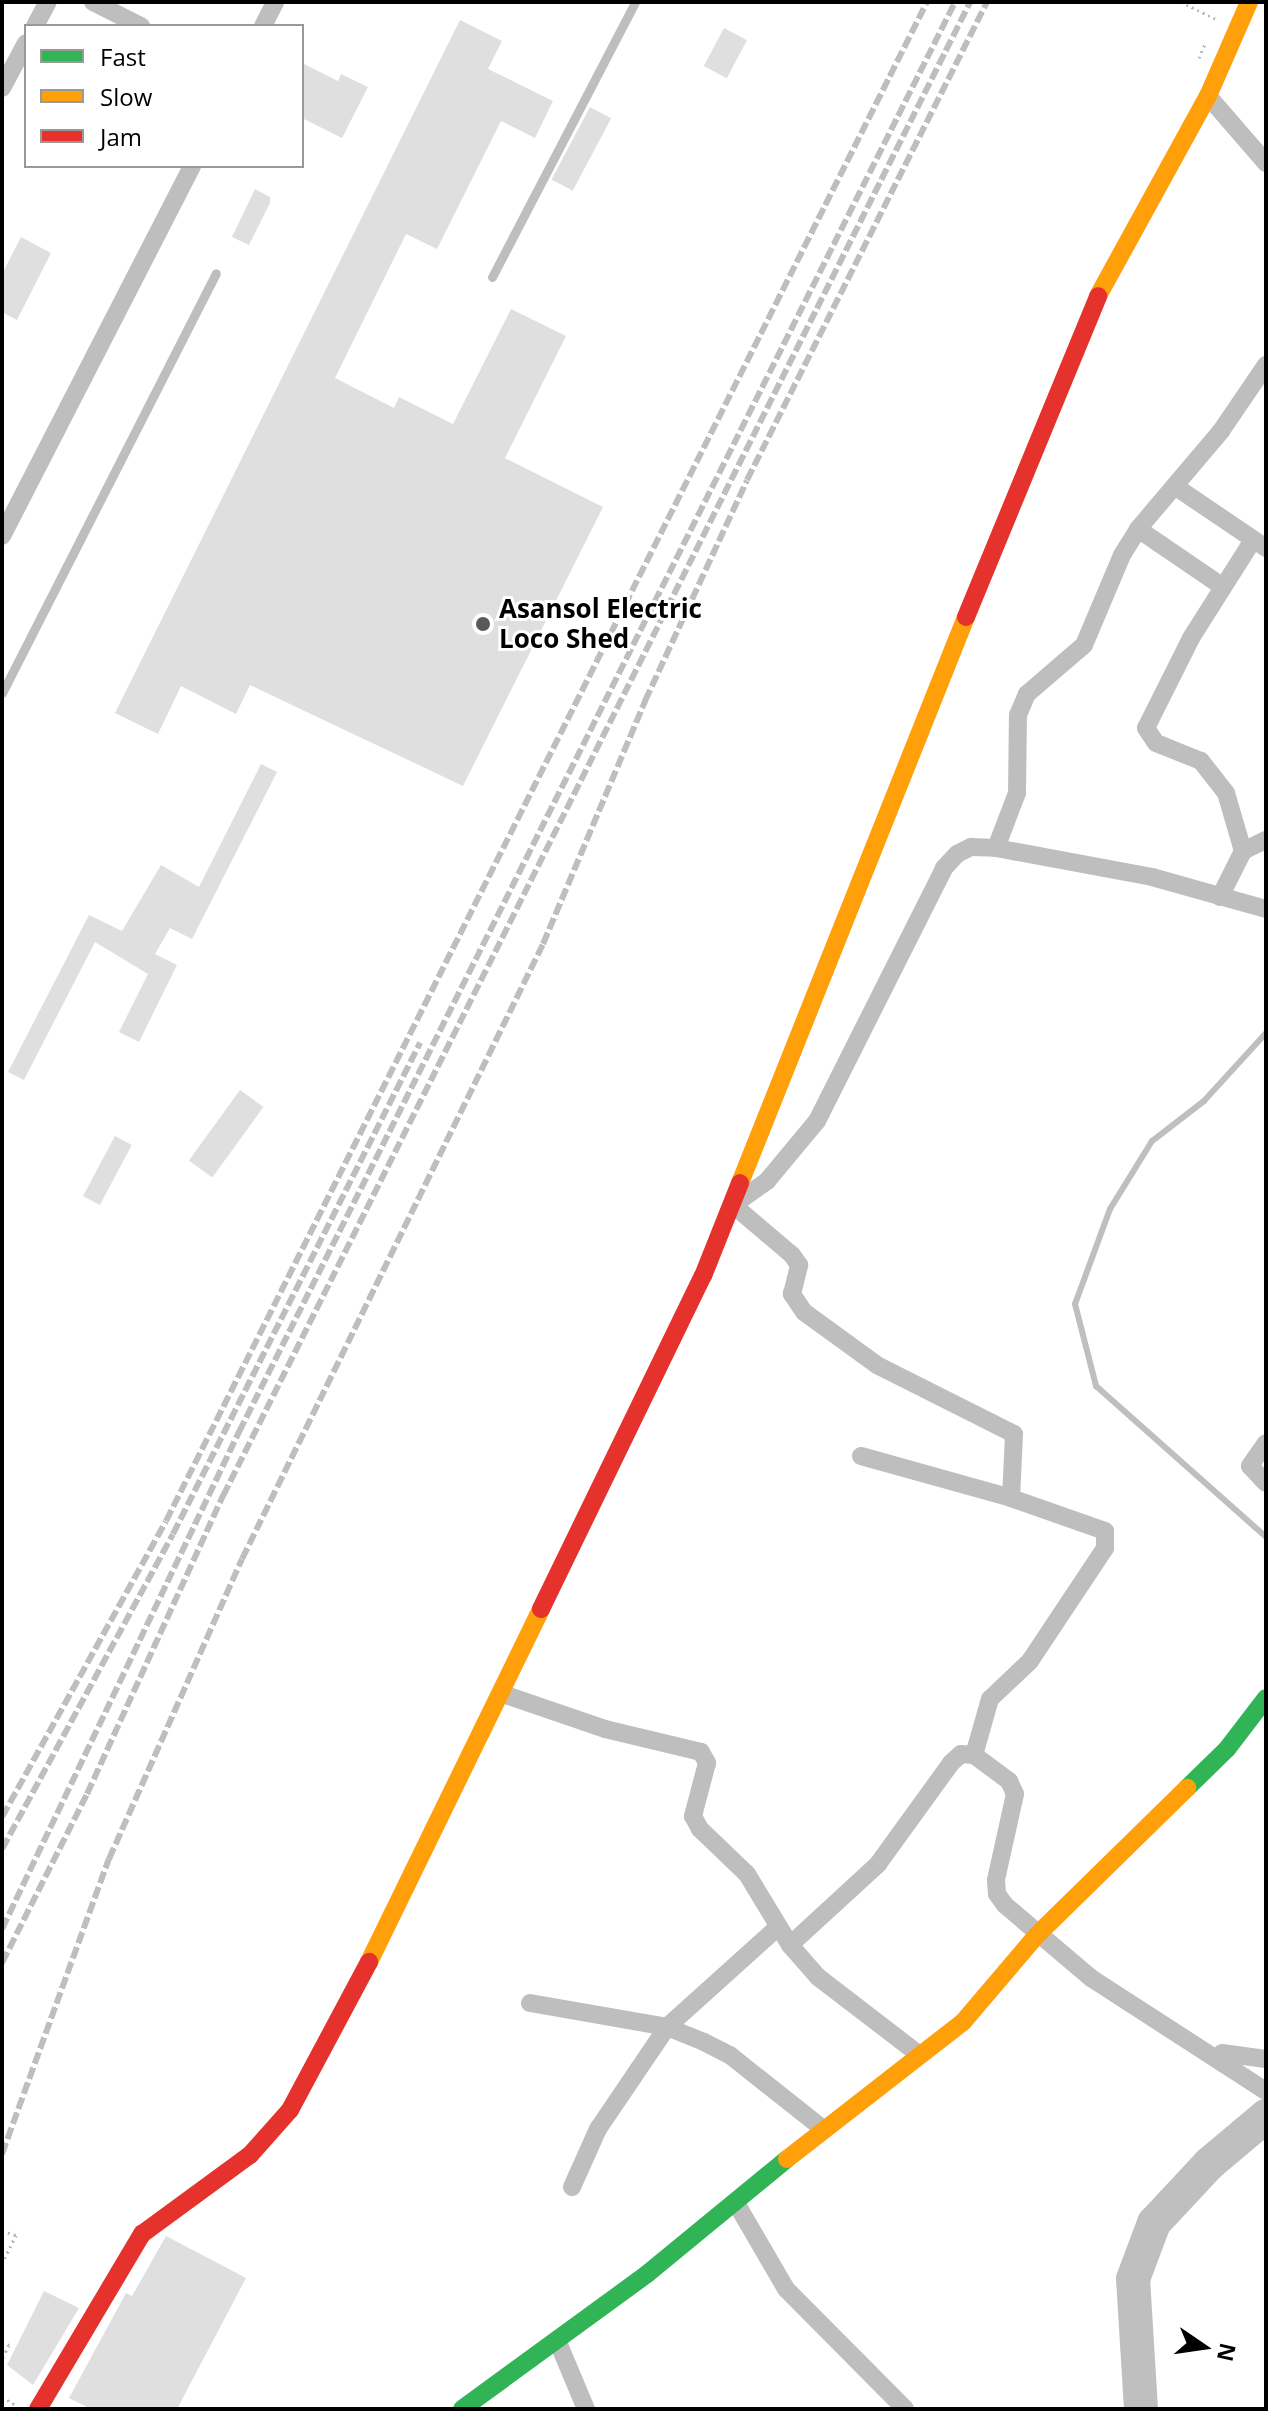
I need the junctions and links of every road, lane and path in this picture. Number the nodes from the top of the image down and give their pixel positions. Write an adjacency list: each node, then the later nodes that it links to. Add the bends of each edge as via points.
1 (48, 2): 8 (street)
2 (93, 2): 9 (street)
3 (275, 2): 10 (street)
4 (635, 2): 17 (lane)
5 (1181, 2): 7 (path)
6 (1249, 2): 13 (street)
7 (1218, 20)
8 (36, 24)
9 (137, 24)
10 (264, 24)
11 (24, 47): 12 (street)
12 (2, 88)
13 (1208, 96): 14 (street); 30 (street, via 1130,230 1066,363)
14 (1266, 163)
15 (191, 168): 21 (street)
16 (216, 273): 24 (lane)
17 (492, 277)
18 (1266, 365): 19 (street)
19 (1176, 487): 20 (street); 22 (street)
20 (1138, 529): 23 (street); 26 (street, via 1084,645 1027,694 1016,745 1021,774)
21 (2, 536)
22 (1259, 544): 23 (street)
23 (1223, 587): 27 (street, via 1146,728 1156,743 1188,752 1217,778 1241,830)
24 (2, 693)
25 (1266, 840): 27 (street)
26 (996, 848): 28 (street, via 1152,877); 30 (street, via 971,847 944,868 817,1121 767,1181)
27 (1243, 851): 28 (street)
28 (1220, 897): 29 (street)
29 (1266, 909)
30 (733, 1205): 34 (street, via 799,1265 792,1294 804,1312 877,1365 1014,1434); 35 (street)
31 (1266, 1443): 33 (street, via 1250,1460 1252,1472)
32 (861, 1456): 34 (street)
33 (1266, 1483)
34 (1011, 1498): 37 (street, via 1099,1527 1107,1539 1030,1661 990,1699)
35 (503, 1694): 38 (street, via 605,1729 701,1752 707,1763 693,1816 747,1874); 57 (street, via 325,2052 290,2110 250,2155 142,2234)
36 (1266, 1698): 39 (street, via 1227,1749)
37 (974, 1755): 39 (street, via 1009,1781 1015,1794 997,1894); 40 (street, via 961,1754 951,1763 878,1864)
38 (778, 1927): 40 (street); 42 (street)
39 (1038, 1934): 43 (street, via 1091,1978); 44 (street, via 963,2022)
40 (790, 1945): 44 (street, via 835,1992)
41 (530, 2003): 42 (street)
42 (667, 2027): 47 (street, via 731,2056); 48 (street, via 598,2129)
43 (1207, 2049): 45 (street); 46 (street)
44 (917, 2053): 47 (street)
45 (1266, 2059)
46 (1266, 2091)
47 (822, 2128): 49 (street)
48 (572, 2187)
49 (736, 2203): 52 (street); 60 (street, via 786,2289)
50 (2, 2231): 51 (path, via 16,2235)
51 (2, 2264)
52 (557, 2340): 58 (street); 59 (street)
53 (2, 2342): 54 (path, via 9,2345)
54 (2, 2359)
55 (2, 2397): 56 (path)
56 (25, 2409)
57 (38, 2409)
58 (462, 2409)
59 (586, 2409)
60 (905, 2409)

